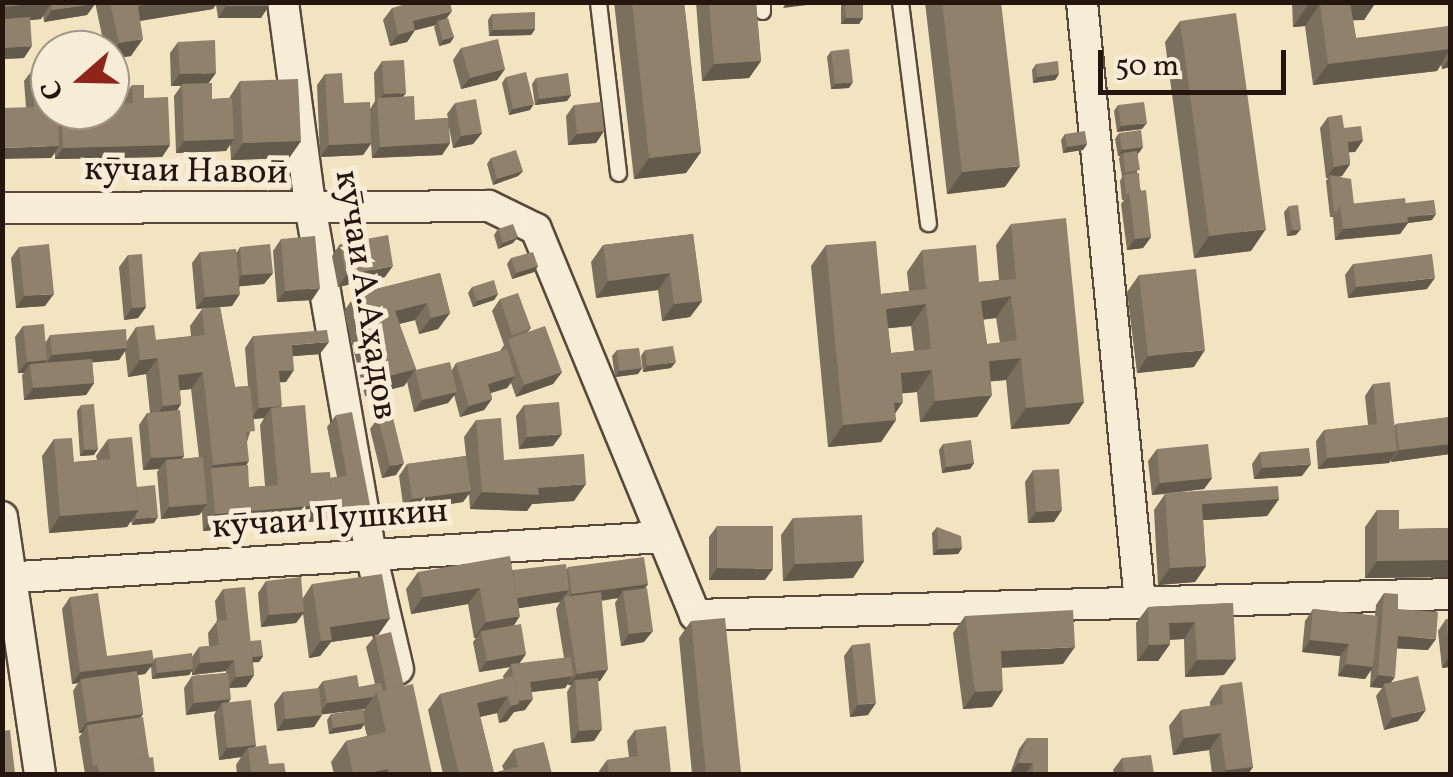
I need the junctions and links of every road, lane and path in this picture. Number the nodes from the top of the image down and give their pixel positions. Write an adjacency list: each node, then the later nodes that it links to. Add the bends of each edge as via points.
1 (283, 2): 7 (street, кӯчаи А.Аҳадов)
2 (598, 2): 5 (lane)
3 (900, 2): 8 (lane)
4 (1082, 2): 14 (street)
5 (618, 173)
6 (2, 208): 7 (street, кӯчаи Навоӣ)
7 (311, 211): 10 (street, кӯчаи Навоӣ, via 489,206 536,229); 11 (street, кӯчаи А.Аҳадов)
8 (928, 223)
9 (2, 517): 12 (street)
10 (662, 537): 11 (street, кӯчаи Пушкин); 14 (street, via 694,615)
11 (371, 554): 12 (street, кӯчаи Пушкин); 15 (street, кӯчаи А.Аҳадов)
12 (7, 578): 16 (street)
13 (1450, 594): 14 (street)
14 (1140, 602)
15 (406, 701)
16 (40, 774)

